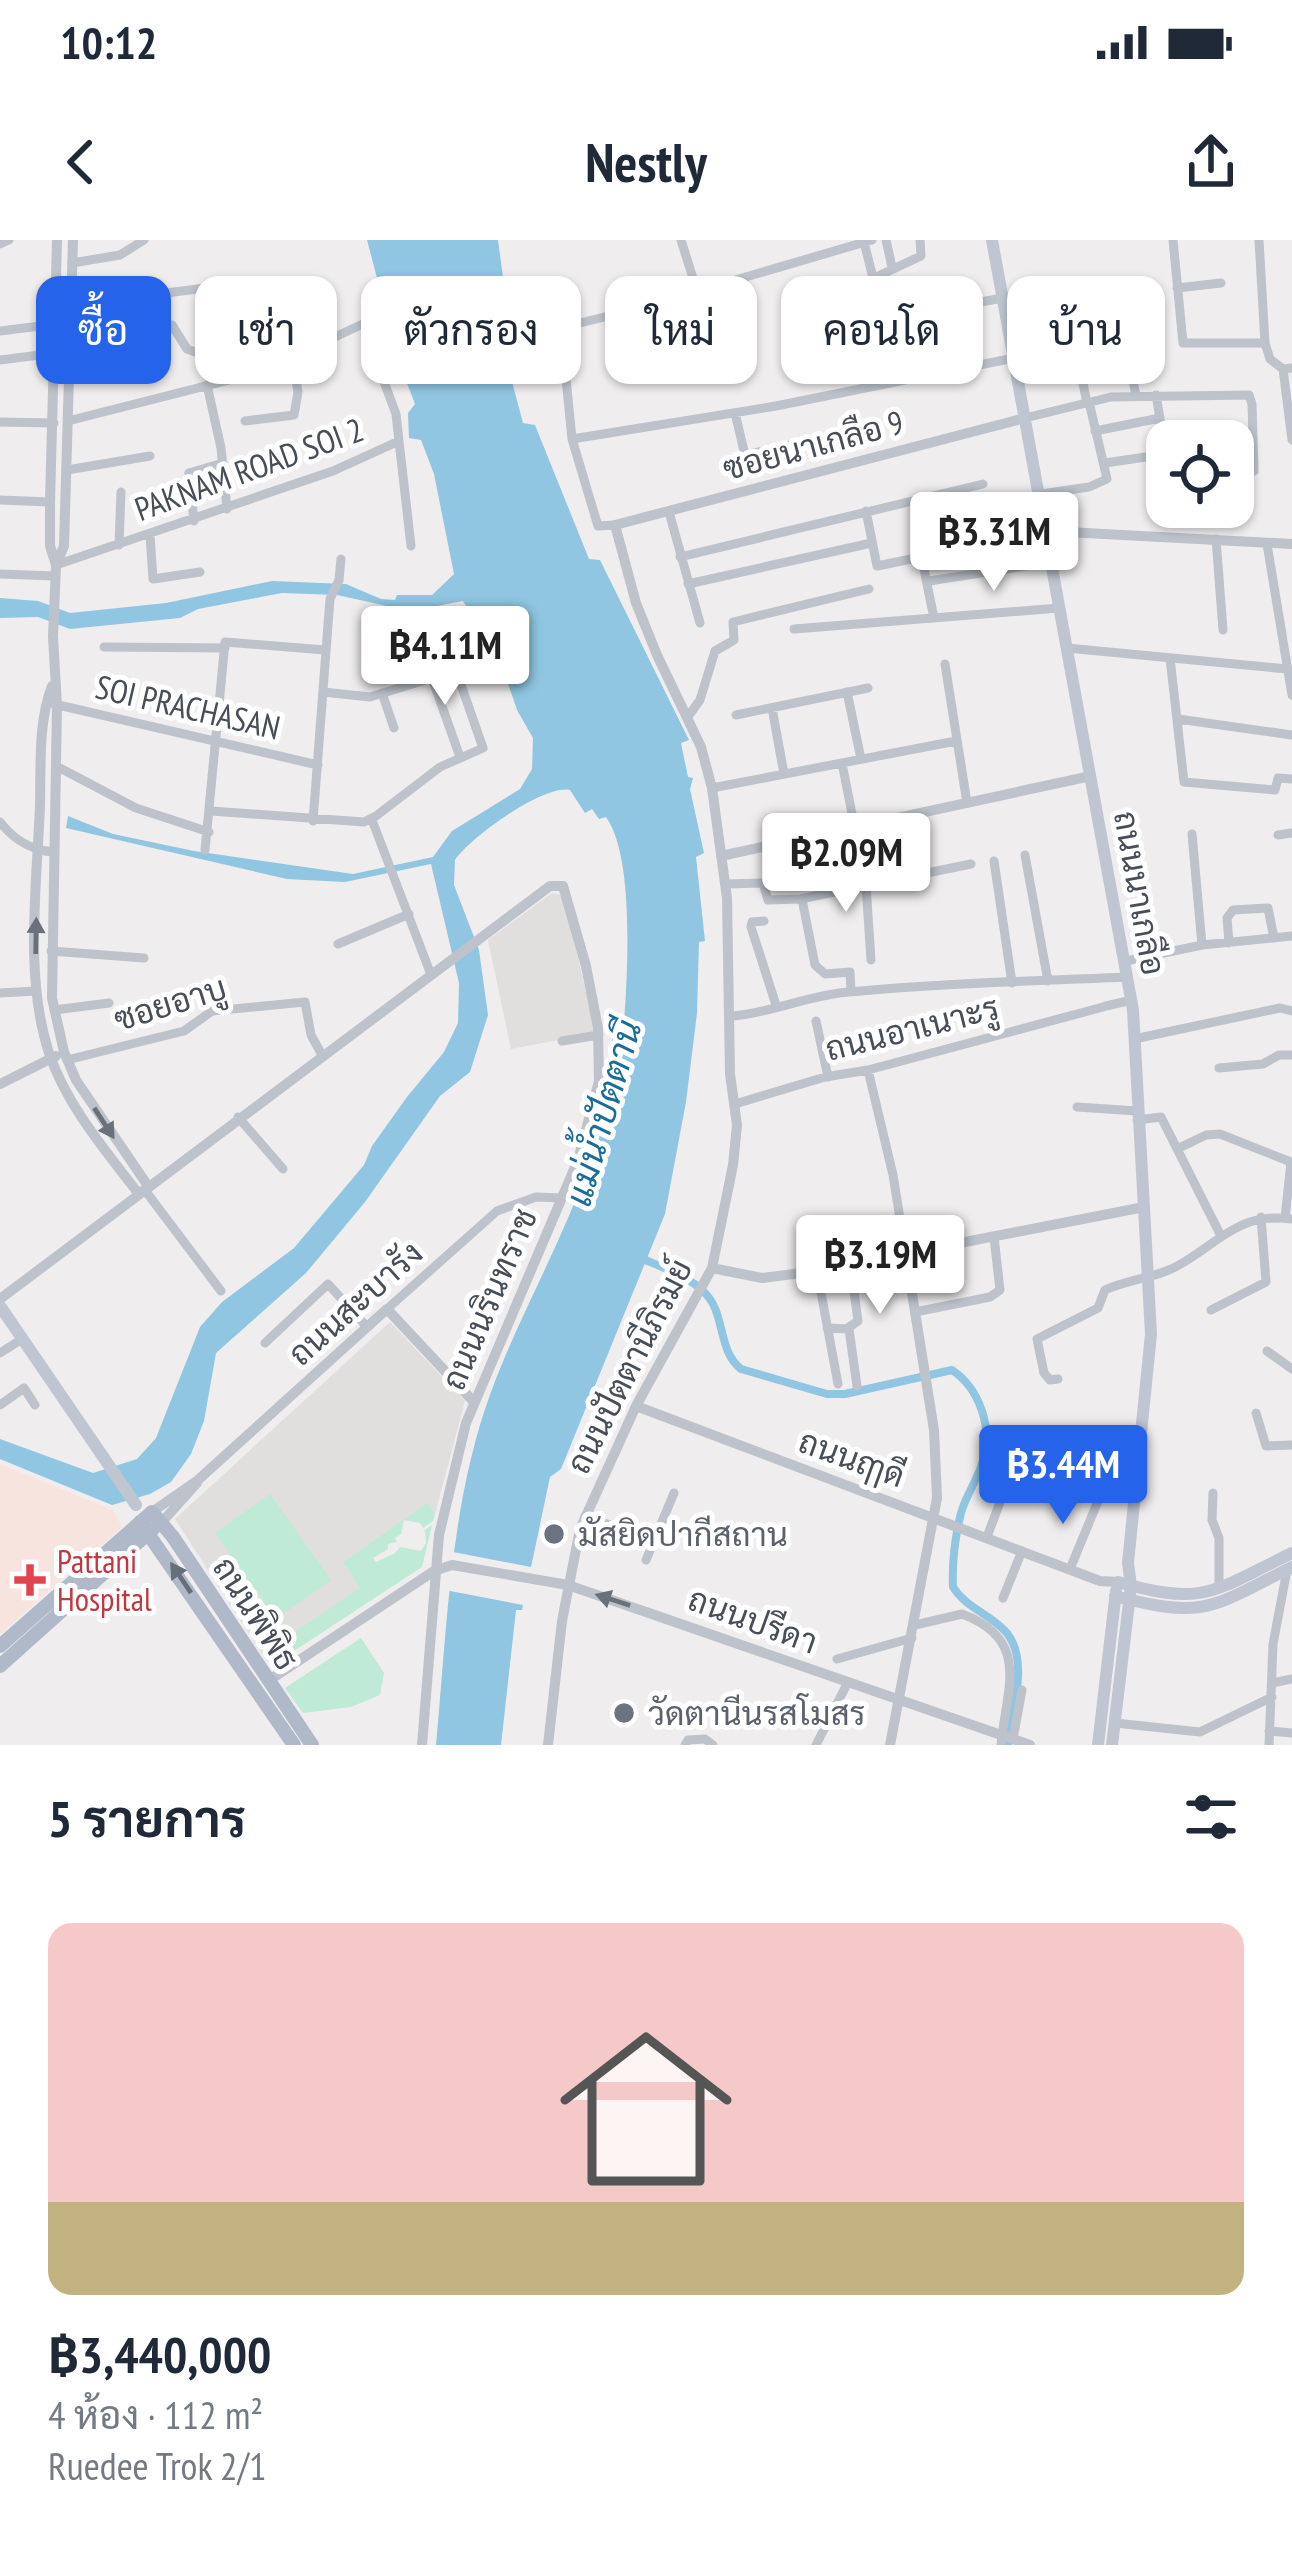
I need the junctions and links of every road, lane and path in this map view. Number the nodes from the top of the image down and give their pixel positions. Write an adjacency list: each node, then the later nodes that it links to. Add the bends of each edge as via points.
1 (9, 240): 12 (street)
2 (57, 240): 15 (street)
3 (73, 240): 13 (street)
4 (144, 240): 13 (street, via 124,254)
5 (681, 240): 17 (street)
6 (886, 240): 14 (street)
7 (920, 240): 14 (street, via 921,256)
8 (992, 240): 24 (main road, ถนนนาเกลือ)
9 (1172, 240): 22 (street)
10 (1258, 240): 29 (street)
11 (868, 241): 18 (street); 19 (street)
12 (0, 244)
13 (72, 263): 16 (street)
14 (892, 267): 20 (street)
15 (56, 276)
16 (72, 276)
17 (692, 276)
18 (748, 276)
19 (874, 276)
20 (877, 276)
21 (1221, 283): 22 (street)
22 (1177, 288): 29 (street, via 1183,343)
23 (983, 302): 24 (street)
24 (1005, 305): 25 (main road, ถนนนาเกลือ)
25 (1007, 317)
26 (171, 325): 30 (street)
27 (36, 326): 28 (street)
28 (0, 331)
29 (1265, 343): 34 (street, via 1270,359)
30 (195, 351)
31 (36, 356): 33 (street)
32 (1007, 359): 48 (street)
33 (0, 361)
34 (1287, 368): 57 (street)
35 (58, 384): 54 (street)
36 (65, 384): 54 (street)
37 (210, 384): 44 (street)
38 (296, 384): 52 (street, via 294,415)
39 (385, 384): 58 (street, PAKNAM ROAD SOI 2)
40 (567, 384): 56 (street)
41 (1019, 384): 49 (main road, ถนนนาเกลือ)
42 (1084, 384): 47 (street)
43 (1134, 384): 46 (street)
44 (207, 385): 54 (street); 62 (street)
45 (1156, 395): 46 (street); 50 (street); 51 (street, via 1249,395)
46 (1136, 396): 47 (street)
47 (1088, 402): 49 (street); 55 (street)
48 (735, 413): 56 (street); 59 (street, via 745,455)
49 (1025, 418): 67 (main road, ถนนนาเกลือ); 72 (street, ซอยนาเกลือ 9)
50 (1160, 418): 55 (street)
51 (1252, 420)
52 (245, 421)
53 (0, 422): 54 (street)
54 (61, 422): 64 (street); 69 (street)
55 (1095, 430): 63 (street)
56 (572, 439): 74 (street, via 598,526)
57 (1292, 440)
58 (399, 441): 70 (street, PAKNAM ROAD SOI 2); 82 (street)
59 (806, 442)
60 (150, 456): 64 (street)
61 (1146, 457): 63 (street)
62 (223, 463): 70 (street); 73 (street, via 188,473)
63 (1105, 463): 67 (street, via 1107,479)
64 (67, 470): 89 (street)
65 (982, 484): 71 (street)
66 (121, 492): 78 (street)
67 (1041, 494): 75 (main road, ถนนนาเกลือ)
68 (0, 500): 69 (street)
69 (50, 502): 89 (street)
70 (227, 509): 73 (street, PAKNAM ROAD SOI 2)
71 (866, 511): 83 (street, via 877,566); 84 (street)
72 (669, 512): 74 (street, ซอยนาเกลือ 9); 84 (street)
73 (194, 520): 76 (street, PAKNAM ROAD SOI 2)
74 (614, 525): 118 (street, ถนนปัตตานีภิรมย์, via 636,603)
75 (1048, 531): 77 (street); 83 (street); 86 (main road, ถนนนาเกลือ)
76 (150, 535): 78 (street, PAKNAM ROAD SOI 2); 87 (street, via 153,580)
77 (1216, 539): 80 (street); 99 (street)
78 (119, 544): 89 (street, PAKNAM ROAD SOI 2)
79 (867, 544): 91 (street)
80 (1267, 544): 81 (street); 108 (street)
81 (1292, 544)
82 (411, 546)
83 (921, 555): 90 (street)
84 (680, 557): 91 (street)
85 (341, 559): 104 (street)
86 (1052, 562): 90 (street); 94 (main road, ถนนนาเกลือ)
87 (200, 572)
88 (0, 574): 89 (street)
89 (56, 577): 115 (street)
90 (929, 581): 95 (street)
91 (688, 584): 96 (street)
92 (869, 590): 93 (street)
93 (811, 603): 97 (street); 118 (street, via 733,622 734,640 715,651)
94 (1059, 608): 95 (street); 103 (main road, ถนนนาเกลือ)
95 (934, 618): 97 (street)
96 (700, 622)
97 (813, 628): 98 (street)
98 (794, 629)
99 (1223, 630)
100 (470, 643): 105 (street)
101 (225, 645): 102 (street); 104 (street); 122 (street)
102 (104, 647)
103 (1067, 648): 106 (street); 130 (main road, ถนนนาเกลือ)
104 (326, 650): 111 (street)
105 (450, 653): 109 (street, via 427,664); 124 (street, via 483,748)
106 (1171, 658): 108 (street); 119 (street)
107 (945, 664): 123 (street)
108 (1287, 669): 114 (street)
109 (432, 678): 113 (street); 124 (street)
110 (868, 688): 112 (street)
111 (323, 692): 113 (street); 127 (street)
112 (847, 692): 116 (street); 125 (street)
113 (382, 694): 120 (street)
114 (1292, 695)
115 (51, 704): 122 (street, SOI PRACHASAN); 128 (street); 142 (street)
116 (772, 708): 117 (street); 129 (street)
117 (736, 716)
118 (687, 718): 132 (street, ถนนปัตตานีภิรมย์)
119 (1178, 719): 121 (street); 131 (street, via 1184,782 1276,790 1278,778)
120 (394, 728)
121 (1292, 735)
122 (218, 740): 127 (street, SOI PRACHASAN); 134 (street)
123 (956, 741): 125 (street); 133 (street)
124 (460, 757): 135 (street)
125 (861, 759): 126 (street)
126 (842, 763): 129 (street); 138 (street)
127 (318, 765): 136 (street)
128 (56, 766): 139 (street, via 136,808); 143 (street)
129 (784, 774): 132 (street)
130 (1091, 776): 133 (street); 161 (main road, ถนนนาเกลือ)
131 (1292, 778)
132 (712, 788): 145 (street, ถนนปัตตานีภิรมย์)
133 (967, 803): 138 (street)
134 (211, 811): 136 (street); 139 (street)
135 (372, 820): 136 (street); 151 (street)
136 (313, 821)
137 (0, 822): 142 (street)
138 (854, 827): 145 (street); 149 (street)
139 (209, 832): 141 (street)
140 (1192, 834): 157 (street)
141 (206, 850)
142 (38, 851): 143 (street); 166 (street, one-way to 142)
143 (53, 853): 158 (street)
144 (1025, 855): 164 (street)
145 (721, 856): 148 (street, ถนนปัตตานีภิรมย์)
146 (994, 861): 165 (street)
147 (971, 864): 149 (street)
148 (725, 884): 150 (street, via 763,883 768,900); 174 (street, ถนนปัตตานีภิรมย์)
149 (866, 885): 150 (street); 160 (street)
150 (802, 899): 167 (street, via 814,965 821,973 850,972)
151 (409, 914): 156 (street); 162 (street)
152 (764, 921): 171 (street, via 752,927)
153 (1292, 936): 154 (street)
154 (1274, 938): 155 (street); 155 (street, via 1268,908 1233,910)
155 (1229, 943): 157 (street)
156 (338, 944)
157 (1202, 946): 161 (street)
158 (51, 951): 159 (street); 172 (street)
159 (144, 958)
160 (871, 960)
161 (1126, 961): 163 (main road, ถนนนาเกลือ)
162 (430, 972): 176 (street, ถนนนรินทราช, via 557,884 565,890); 180 (street)
163 (1128, 977): 164 (street); 169 (main road, ถนนนาเกลือ)
164 (1048, 981): 165 (street)
165 (1012, 982): 167 (street)
166 (36, 992): 168 (street); 182 (street)
167 (851, 992): 171 (street)
168 (0, 994)
169 (1132, 1000): 177 (main road, ถนนนาเกลือ); 184 (street, ถนนอาเนาะรู)
170 (110, 1003): 172 (street)
171 (776, 1005): 174 (street)
172 (54, 1010): 181 (street)
173 (1292, 1011): 177 (street)
174 (732, 1016): 187 (street, ถนนปัตตานีภิรมย์)
175 (816, 1021): 185 (street)
176 (599, 1035): 178 (street); 195 (street, ถนนนรินทราช, via 594,1108)
177 (1134, 1039): 189 (main road, ถนนนาเกลือ)
178 (562, 1041)
179 (1292, 1054): 183 (street)
180 (322, 1055): 181 (street, ซอยอาบู, via 305,1002 212,1011 184,1031); 190 (street)
181 (65, 1056): 182 (street); 194 (street, one-way to 194)
182 (50, 1058): 186 (street); 194 (street, via 75,1108)
183 (1220, 1068)
184 (868, 1070): 185 (street, ถนนอาเนาะรู); 201 (street)
185 (828, 1077): 187 (street, ถนนอาเนาะรู)
186 (0, 1084)
187 (735, 1104): 202 (street, ถนนปัตตานีภิรมย์, via 733,1165)
188 (1077, 1107): 189 (street)
189 (1137, 1116): 191 (street, via 1161,1117); 196 (main road, ถนนนาเกลือ)
190 (238, 1117): 192 (street); 194 (street)
191 (1179, 1148): 193 (street, via 1220,1134 1291,1162); 199 (street)
192 (283, 1169)
193 (1290, 1188): 198 (street)
194 (143, 1190): 206 (street); 207 (street)
195 (562, 1198): 208 (street, ถนนสะบารัง, via 536,1197 497,1211); 222 (street, ถนนนรินทราช)
196 (1144, 1207): 200 (street); 205 (main road, ถนนนาเกลือ)
197 (1261, 1217): 198 (street); 199 (street); 209 (street, via 1266,1282)
198 (1288, 1219)
199 (1220, 1234): 205 (street)
200 (994, 1237): 201 (street); 210 (street, via 1000,1290)
201 (906, 1256): 203 (street); 210 (street)
202 (712, 1268): 203 (street, via 762,1278); 225 (street, ถนนปัตตานีภิรมย์)
203 (817, 1271): 212 (street)
204 (852, 1276): 213 (street, via 858,1322)
205 (1149, 1276): 219 (street, via 1110,1287 1098,1309 1037,1340 1044,1373); 245 (main road, ถนนนาเกลือ, via 1151,1334)
206 (221, 1292)
207 (0, 1302): 214 (main road)
208 (387, 1309): 211 (street, ถนนสะบารัง); 222 (street)
209 (1211, 1310)
210 (915, 1312): 234 (street, via 934,1430)
211 (367, 1327): 215 (street, via 328,1284); 233 (street, ถนนสะบารัง)
212 (827, 1328): 213 (street); 220 (street)
213 (848, 1328): 221 (street)
214 (22, 1339): 217 (street); 233 (main road)
215 (265, 1343)
216 (1267, 1352): 218 (street)
217 (0, 1353)
218 (1292, 1370)
219 (1058, 1379)
220 (838, 1384)
221 (857, 1386)
222 (473, 1401): 242 (street, ถนนนรินทราช)
223 (0, 1405): 224 (street, via 24,1388)
224 (35, 1405)
225 (636, 1406): 232 (street, ถนนปัตตานีภิรมย์); 234 (street, ถนนฤๅดี)
226 (1256, 1413): 227 (street, via 1266,1446)
227 (1292, 1444)
228 (1015, 1462): 235 (street)
229 (674, 1493): 236 (street)
230 (1213, 1493): 244 (street)
231 (1098, 1501): 241 (street)
232 (586, 1516): 236 (street); 243 (street, ถนนปัตตานีภิรมย์)
233 (146, 1517): 248 (main road); 250 (main road); 252 (main road, ถนนพิพิธ)
234 (936, 1518): 235 (street, ถนนฤๅดี); 247 (street)
235 (987, 1537): 237 (street, ถนนฤๅดี)
236 (654, 1541): 239 (street)
237 (1022, 1551): 241 (street, ถนนฤๅดี); 246 (street)
238 (1292, 1552): 244 (main road)
239 (646, 1561)
240 (1290, 1569): 245 (main road, via 1208,1607 1170,1610); 254 (street)
241 (1070, 1570): 245 (street, ถนนฤๅดี)
242 (434, 1571): 243 (street, ถนนปรีดา, via 452,1564); 252 (street); 265 (street, ถนนนรินทราช)
243 (568, 1586): 253 (street, ถนนปรีดา, one-way to 243); 266 (street, ถนนปัตตานีภิรมย์)
244 (1219, 1589): 245 (main road, via 1196,1596)
245 (1123, 1591): 258 (main road); 272 (main road)
246 (1003, 1598)
247 (913, 1631): 249 (street); 257 (street); 262 (street, via 962,1614 993,1630 1006,1650 1011,1684)
248 (0, 1646)
249 (837, 1659)
250 (1, 1664)
251 (1292, 1679): 254 (street)
252 (261, 1680): 259 (main road, ถนนพิพิธ)
253 (848, 1682): 257 (street, ถนนปรีดา); 269 (street)
254 (1272, 1683): 256 (street)
255 (1022, 1690): 262 (street)
256 (1272, 1697): 258 (street, via 1200,1732); 260 (street)
257 (899, 1700): 262 (street, ถนนปรีดา); 270 (street)
258 (1115, 1723): 273 (main road)
259 (290, 1726): 263 (main road, ถนนพิพิธ); 264 (main road, ถนนพิพิธ)
260 (1269, 1731): 261 (street); 274 (street)
261 (1292, 1733)
262 (1006, 1739): 271 (street, ถนนปรีดา)
263 (294, 1745)
264 (312, 1745)
265 (422, 1745)
266 (548, 1745)
267 (685, 1745): 268 (street, via 705,1738)
268 (713, 1745)
269 (816, 1745)
270 (890, 1745)
271 (1030, 1745)
272 (1098, 1745)
273 (1112, 1745)
274 (1269, 1745)

